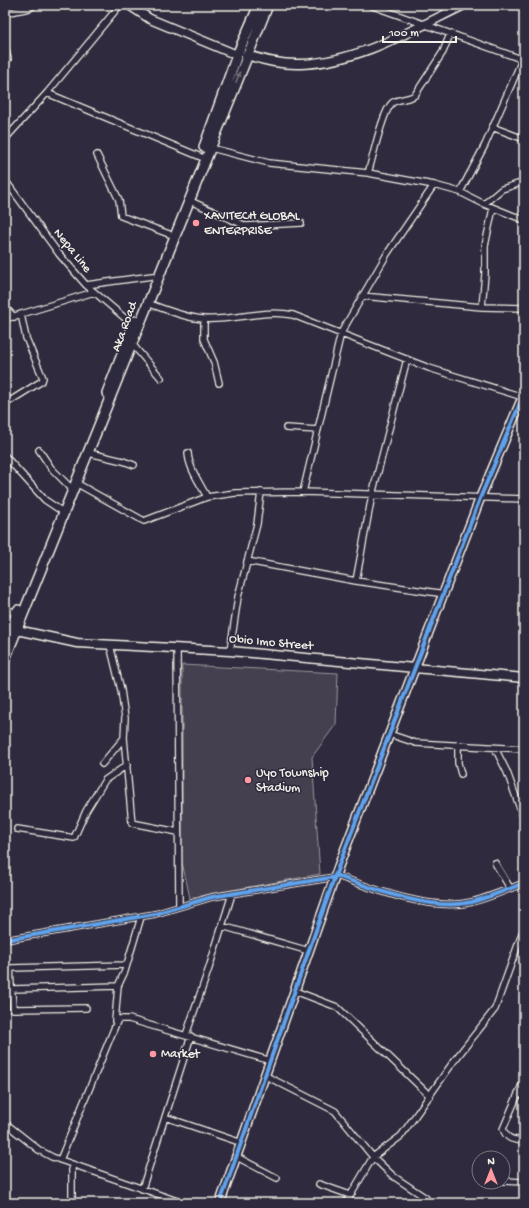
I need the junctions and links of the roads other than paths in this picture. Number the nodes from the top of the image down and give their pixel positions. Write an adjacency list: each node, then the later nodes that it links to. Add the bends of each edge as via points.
1 (34, 5): 8 (street)
2 (120, 5): 15 (street)
3 (129, 5): 12 (street, via 150,19)
4 (259, 5): 12 (main road, Aka Road)
5 (268, 5): 12 (main road, Aka Road)
6 (371, 5): 9 (street)
7 (464, 5): 9 (street)
8 (5, 13)
9 (423, 24): 10 (street); 12 (street, via 356,54 331,61 292,64)
10 (450, 34): 14 (street); 22 (street, via 443,52 415,95 389,106)
11 (5, 47): 13 (street)
12 (242, 55): 19 (main road, Aka Road, one-way to 12); 21 (main road, Aka Road)
13 (8, 59)
14 (523, 60): 16 (street)
15 (47, 93): 17 (street); 21 (street)
16 (492, 127): 18 (street); 26 (street)
17 (5, 139)
18 (524, 139)
19 (210, 148): 22 (street, via 269,162); 27 (main road, Aka Road)
20 (96, 155): 32 (street, via 119,200 122,216)
21 (201, 157): 32 (main road, Aka Road)
22 (368, 173): 25 (street)
23 (5, 180): 34 (street, Nepa Line, via 59,254)
24 (524, 182): 28 (street, via 502,189)
25 (434, 185): 26 (street); 36 (street)
26 (460, 192): 28 (street)
27 (188, 200): 31 (street, via 246,226); 37 (main road, Aka Road)
28 (484, 204): 29 (street)
29 (493, 208): 30 (street); 38 (street, via 485,246)
30 (524, 220)
31 (301, 223)
32 (169, 234): 33 (main road, Aka Road)
33 (152, 276): 34 (street); 45 (main road, Aka Road)
34 (86, 285): 35 (street, Nepa Line)
35 (94, 292): 41 (street); 45 (street, Nepa Line)
36 (362, 296): 38 (street); 46 (street)
37 (148, 303): 44 (street); 47 (main road, Aka Road)
38 (482, 306): 40 (street)
39 (5, 307): 42 (street)
40 (524, 308)
41 (21, 314): 42 (street); 52 (street, via 26,338 43,378)
42 (14, 317): 43 (street)
43 (5, 319)
44 (204, 319): 46 (street, via 283,313); 50 (street, via 204,339 214,362)
45 (133, 325): 60 (main road, Aka Road)
46 (341, 333): 48 (street); 54 (street)
47 (133, 345): 49 (street); 56 (main road, Aka Road)
48 (407, 359): 51 (street, via 485,386); 63 (street)
49 (162, 378)
50 (219, 383)
51 (523, 396): 64 (street)
52 (5, 404)
53 (286, 428): 54 (street)
54 (318, 430): 62 (street)
55 (39, 450): 60 (street, via 51,468)
56 (89, 453): 59 (street); 60 (main road, Aka Road)
57 (188, 453): 65 (street, via 194,473)
58 (5, 456): 67 (street, via 45,500)
59 (134, 465)
60 (73, 485): 65 (street, via 144,520); 67 (main road, Aka Road); 73 (main road, Aka Road)
61 (261, 492): 62 (street); 65 (street); 68 (street, via 257,524)
62 (303, 492): 63 (street)
63 (372, 495): 64 (street); 69 (street)
64 (481, 496): 66 (street); 70 (street)
65 (207, 497)
66 (524, 499)
67 (60, 510): 72 (main road, Aka Road)
68 (247, 561): 69 (street); 77 (street)
69 (356, 580): 70 (street)
70 (445, 594): 79 (street)
71 (5, 608): 72 (street)
72 (16, 614): 74 (main road, Aka Road)
73 (17, 630): 75 (street, Obio Imo Street, via 77,643); 78 (main road, Aka Road)
74 (5, 642)
75 (110, 645): 76 (street, Obio Imo Street); 82 (street, via 121,690 125,718)
76 (177, 649): 77 (street, Obio Imo Street); 91 (street)
77 (230, 651): 79 (street, Obio Imo Street)
78 (5, 659)
79 (415, 668): 80 (street, Obio Imo Street); 81 (street)
80 (524, 678)
81 (389, 734): 83 (street, via 416,743); 93 (street)
82 (124, 738): 86 (street); 87 (street)
83 (458, 745): 84 (street); 88 (street)
84 (495, 748): 85 (street); 89 (street, via 507,772)
85 (524, 749)
86 (102, 764)
87 (127, 765): 90 (street, via 105,780 86,811 74,838); 91 (street, via 132,823)
88 (461, 774)
89 (523, 817)
90 (17, 829)
91 (178, 832): 97 (street)
92 (495, 863): 95 (street)
93 (335, 875): 95 (street, via 403,898 454,904 472,902); 96 (street); 102 (street)
94 (524, 883): 95 (street)
95 (510, 888)
96 (232, 894): 97 (street); 99 (street)
97 (179, 906): 98 (street)
98 (141, 917): 101 (street); 103 (street)
99 (222, 926): 102 (street); 109 (street)
100 (524, 928): 114 (street, via 495,1009)
101 (5, 940)
102 (309, 951): 106 (street)
103 (126, 965): 104 (street); 105 (street, via 11,968 9,976)
104 (118, 986): 105 (street); 108 (street)
105 (12, 989): 107 (street, via 13,1008)
106 (295, 991): 110 (street); 114 (street, via 337,1007)
107 (86, 1008)
108 (115, 1020): 109 (street, via 129,1019); 122 (street)
109 (188, 1036): 110 (street); 116 (street)
110 (271, 1061): 111 (street)
111 (266, 1076): 119 (street); 121 (street, via 335,1111)
112 (524, 1080): 113 (street)
113 (518, 1093): 115 (street); 118 (street, via 503,1129 510,1140)
114 (430, 1096): 121 (street, via 401,1136)
115 (524, 1096)
116 (165, 1117): 119 (street); 128 (street)
117 (5, 1123): 122 (street, via 39,1150)
118 (524, 1140)
119 (242, 1143): 120 (street)
120 (237, 1157): 124 (street); 132 (street)
121 (374, 1157): 129 (street); 134 (street, via 393,1176 426,1198)
122 (60, 1160): 123 (street)
123 (72, 1165): 128 (street); 130 (street)
124 (277, 1178)
125 (511, 1181): 126 (street)
126 (524, 1182)
127 (319, 1184): 129 (street)
128 (142, 1189): 131 (street)
129 (350, 1195): 133 (street)
130 (72, 1203)
131 (182, 1203)
132 (220, 1203)
133 (346, 1203)
134 (425, 1203)

